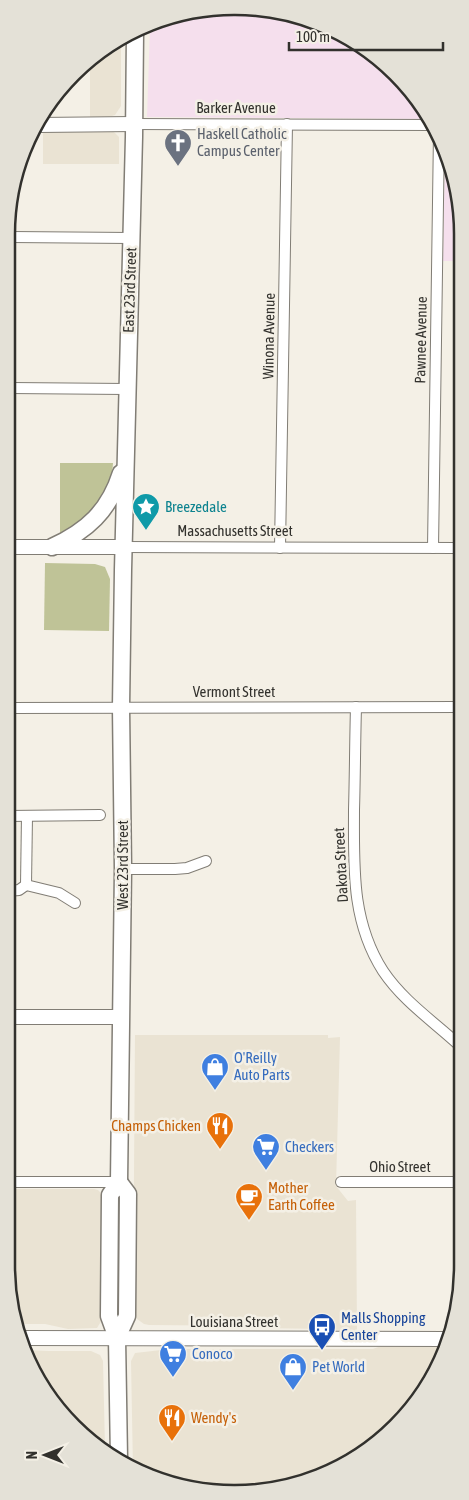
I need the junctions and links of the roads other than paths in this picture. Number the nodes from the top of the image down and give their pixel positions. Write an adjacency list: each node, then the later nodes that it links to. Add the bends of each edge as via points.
1 (135, 39): 2 (main road, East 23rd Street)
2 (134, 124): 3 (street, Barker Avenue); 4 (main road, Barker Avenue); 8 (main road, East 23rd Street)
3 (287, 124): 5 (street, Barker Avenue); 15 (street, Winona Avenue)
4 (44, 125)
5 (425, 125)
6 (439, 155): 16 (street, Pawnee Avenue)
7 (15, 236): 8 (street)
8 (131, 238): 10 (main road, East 23rd Street)
9 (15, 388): 10 (street)
10 (127, 388): 11 (main road, East 23rd Street)
11 (126, 459): 12 (main road, via 117,484 101,512 88,527); 13 (main road, East 23rd Street)
12 (52, 547): 13 (main road, Massachusetts Street); 14 (main road, Massachusetts Street)
13 (123, 547): 15 (street, Massachusetts Street); 20 (main road, West 23rd Street)
14 (15, 548)
15 (280, 548): 16 (street, Massachusetts Street)
16 (433, 548): 17 (street, Massachusetts Street)
17 (454, 548)
18 (454, 707): 21 (street, Vermont Street)
19 (15, 708): 20 (street, Vermont Street)
20 (121, 708): 21 (street, Vermont Street); 26 (main road, West 23rd Street)
21 (356, 708): 32 (street, Dakota Street, via 354,868 361,921 376,958 396,988)
22 (100, 815): 24 (street)
23 (15, 816): 24 (street)
24 (27, 816): 27 (street)
25 (206, 861): 26 (street, via 187,868)
26 (123, 869): 31 (main road, West 23rd Street)
27 (26, 885): 28 (street); 29 (street, via 59,893)
28 (15, 890)
29 (75, 903)
30 (15, 1017): 31 (main road)
31 (122, 1017): 34 (main road, West 23rd Street)
32 (454, 1041)
33 (15, 1182): 34 (street)
34 (119, 1182): 38 (main road, West 23rd Street, via 128,1194 127,1316)
35 (341, 1182): 36 (street, Ohio Street)
36 (454, 1182)
37 (28, 1338): 38 (main road, Louisiana Street)
38 (117, 1338): 39 (main road, Louisiana Street); 40 (main road, West 23rd Street)
39 (441, 1339)
40 (118, 1451)

